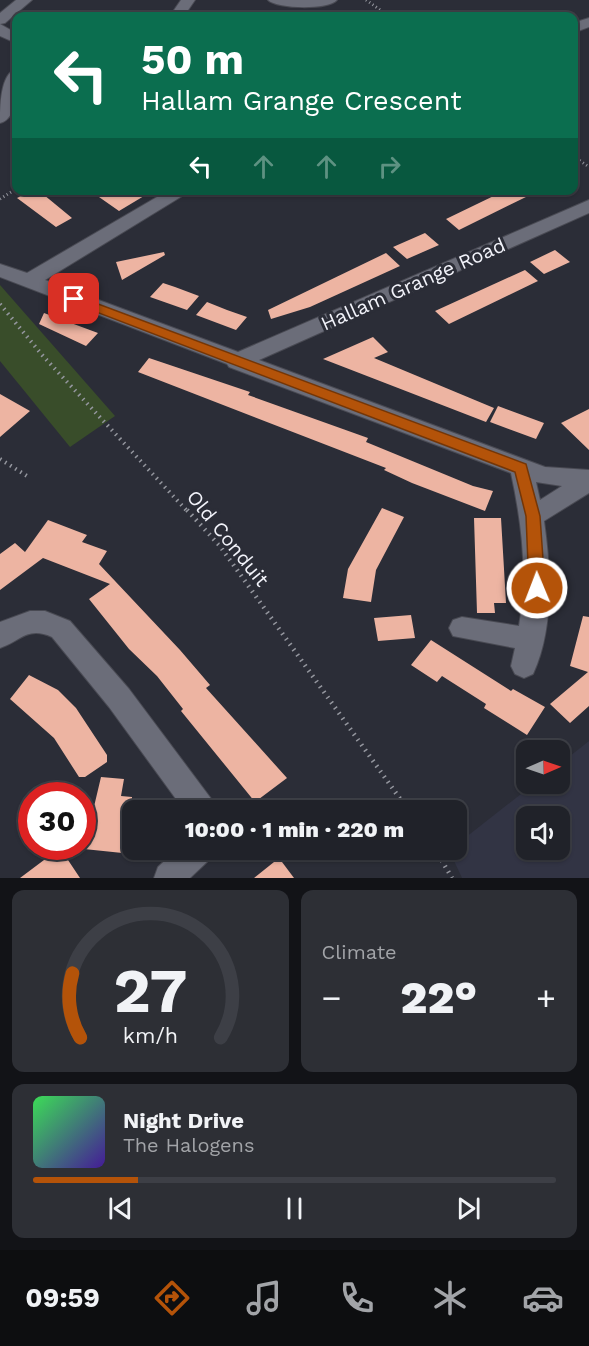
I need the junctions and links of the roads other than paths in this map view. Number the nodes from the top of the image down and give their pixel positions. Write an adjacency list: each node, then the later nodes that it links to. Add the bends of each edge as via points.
1 (25, 0): 4 (street)
2 (275, 0): 3 (street)
3 (330, 0)
4 (1, 20): 5 (street)
5 (12, 34)
6 (12, 85): 7 (street)
7 (0, 119)
8 (174, 195): 11 (street)
9 (589, 206): 12 (street, Hallam Grange Road)
10 (0, 270): 11 (street)
11 (28, 280): 12 (street)
12 (237, 362): 13 (street)
13 (521, 468): 14 (street, via 544,476); 15 (street)
14 (589, 480): 15 (street)
15 (533, 516): 18 (street, via 537,607)
16 (462, 628): 18 (street)
17 (0, 637): 20 (street, via 14,626 30,622 45,622 62,629)
18 (531, 639): 19 (street)
19 (524, 666)
20 (195, 800)
21 (187, 860): 22 (street)
22 (169, 878)

